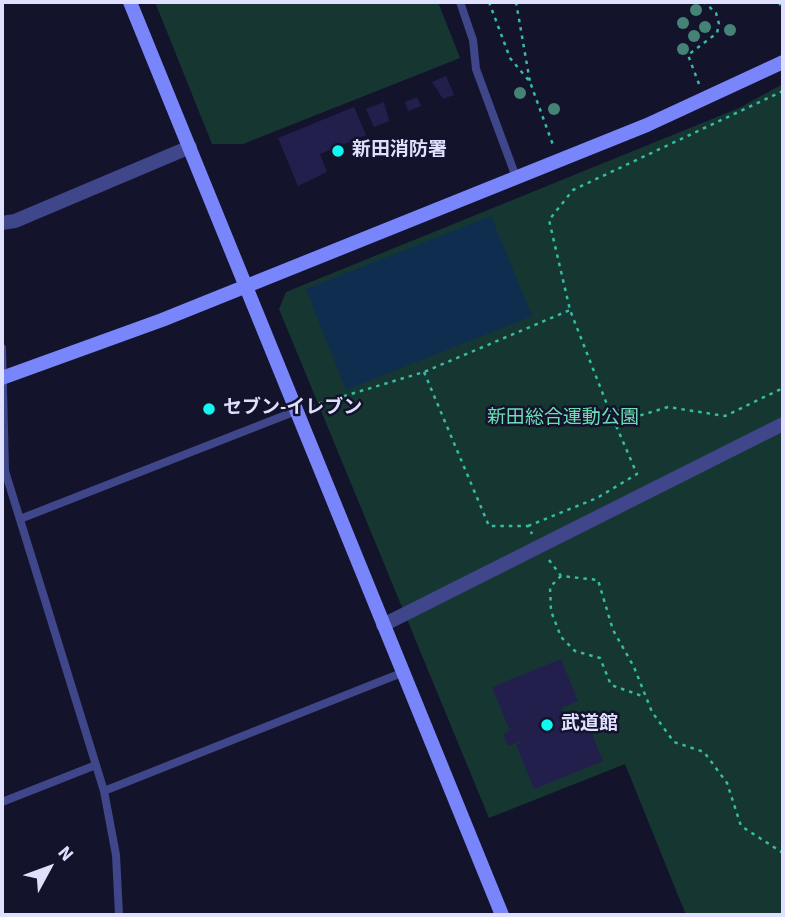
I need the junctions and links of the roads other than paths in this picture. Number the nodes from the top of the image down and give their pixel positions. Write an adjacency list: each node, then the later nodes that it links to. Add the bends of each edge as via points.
1 (131, 2): 4 (street)
2 (460, 2): 5 (lane, via 473,40 476,69)
3 (783, 62): 5 (street, via 659,120)
4 (190, 147): 6 (street); 7 (street)
5 (516, 177): 7 (street)
6 (2, 223)
7 (245, 286): 9 (street); 10 (street)
8 (2, 348): 9 (lane)
9 (3, 377): 12 (lane, via 3,457)
10 (296, 411): 14 (lane); 15 (street)
11 (783, 424): 15 (street)
12 (11, 489): 13 (lane); 14 (lane)
13 (2, 493)
14 (20, 519): 17 (lane)
15 (383, 625): 16 (street)
16 (404, 672): 18 (lane); 21 (street)
17 (96, 765): 18 (lane); 19 (lane)
18 (104, 791): 20 (lane, via 116,855)
19 (2, 802)
20 (119, 915)
21 (502, 915)

